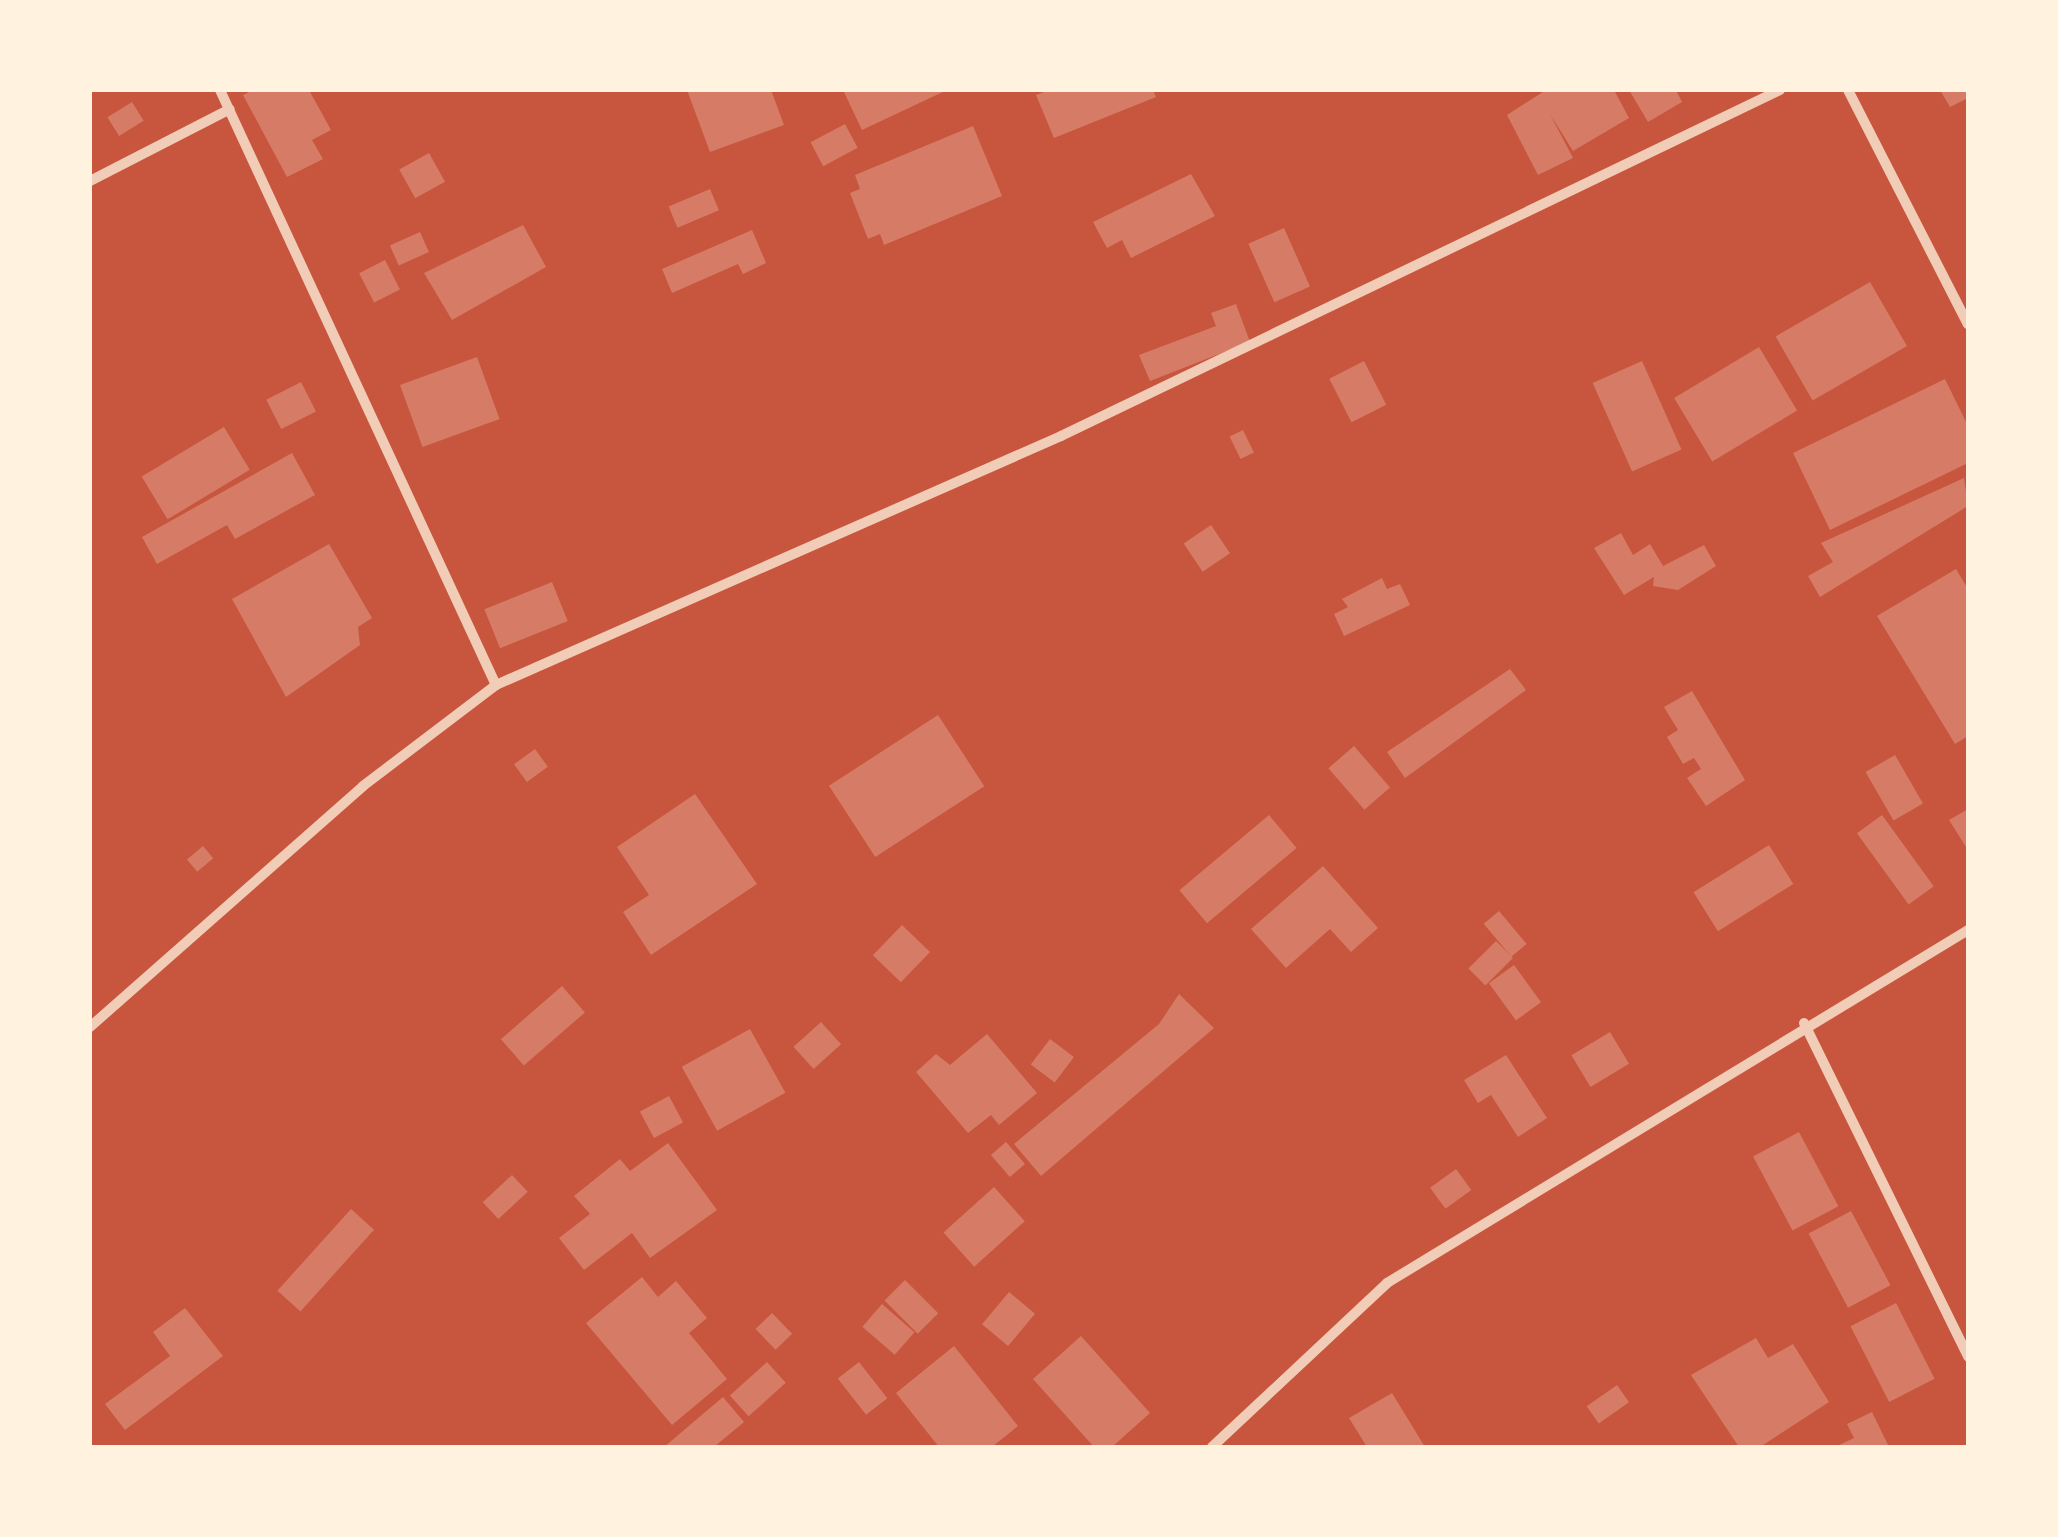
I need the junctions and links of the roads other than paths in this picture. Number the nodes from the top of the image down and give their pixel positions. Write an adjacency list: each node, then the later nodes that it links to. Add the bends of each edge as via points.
1 (220, 90): 4 (street)
2 (1780, 90): 7 (street, via 1061,436)
3 (1848, 90): 6 (street)
4 (230, 110): 5 (street); 7 (street)
5 (90, 181)
6 (1968, 324)
7 (496, 685): 10 (street, via 363,786)
8 (1968, 930): 9 (street)
9 (1804, 1023): 11 (street); 12 (street, via 1387,1284)
10 (90, 1027)
11 (1968, 1356)
12 (1212, 1447)

